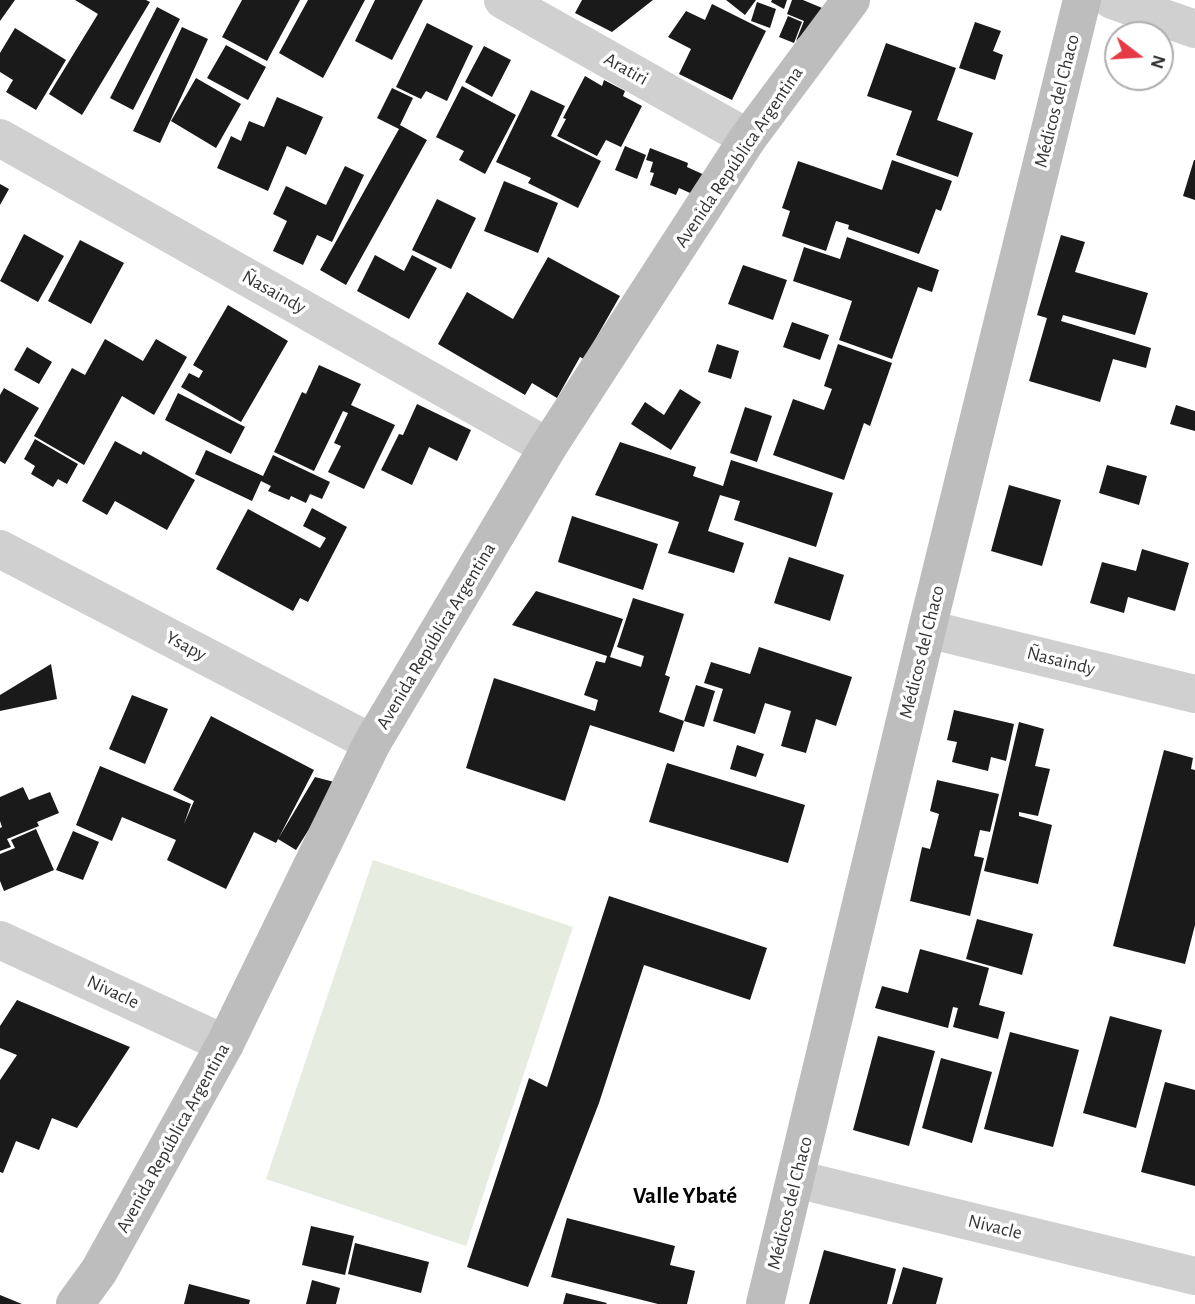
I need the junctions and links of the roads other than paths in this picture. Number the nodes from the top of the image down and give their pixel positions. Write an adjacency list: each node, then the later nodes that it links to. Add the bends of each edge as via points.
1 (503, 0): 7 (street, Aratiri)
2 (851, 0): 7 (main road, Avenida República Argentina)
3 (1082, 0): 10 (main road, Médicos del Chaco)
4 (1112, 0): 5 (street)
5 (1195, 29)
6 (0, 138): 8 (street, Ñasaindy)
7 (748, 138): 8 (main road, Avenida República Argentina)
8 (548, 447): 12 (main road, Avenida República Argentina)
9 (0, 549): 12 (street, Ysapy)
10 (927, 629): 11 (street, Ñasaindy); 15 (main road, Médicos del Chaco)
11 (1195, 694)
12 (372, 743): 14 (main road, Avenida República Argentina)
13 (0, 940): 14 (street, Nivacle)
14 (225, 1044): 17 (main road, Avenida República Argentina, via 99,1270)
15 (796, 1179): 16 (street, Nivacle); 18 (main road, Médicos del Chaco)
16 (1195, 1276)
17 (75, 1304)
18 (765, 1304)

